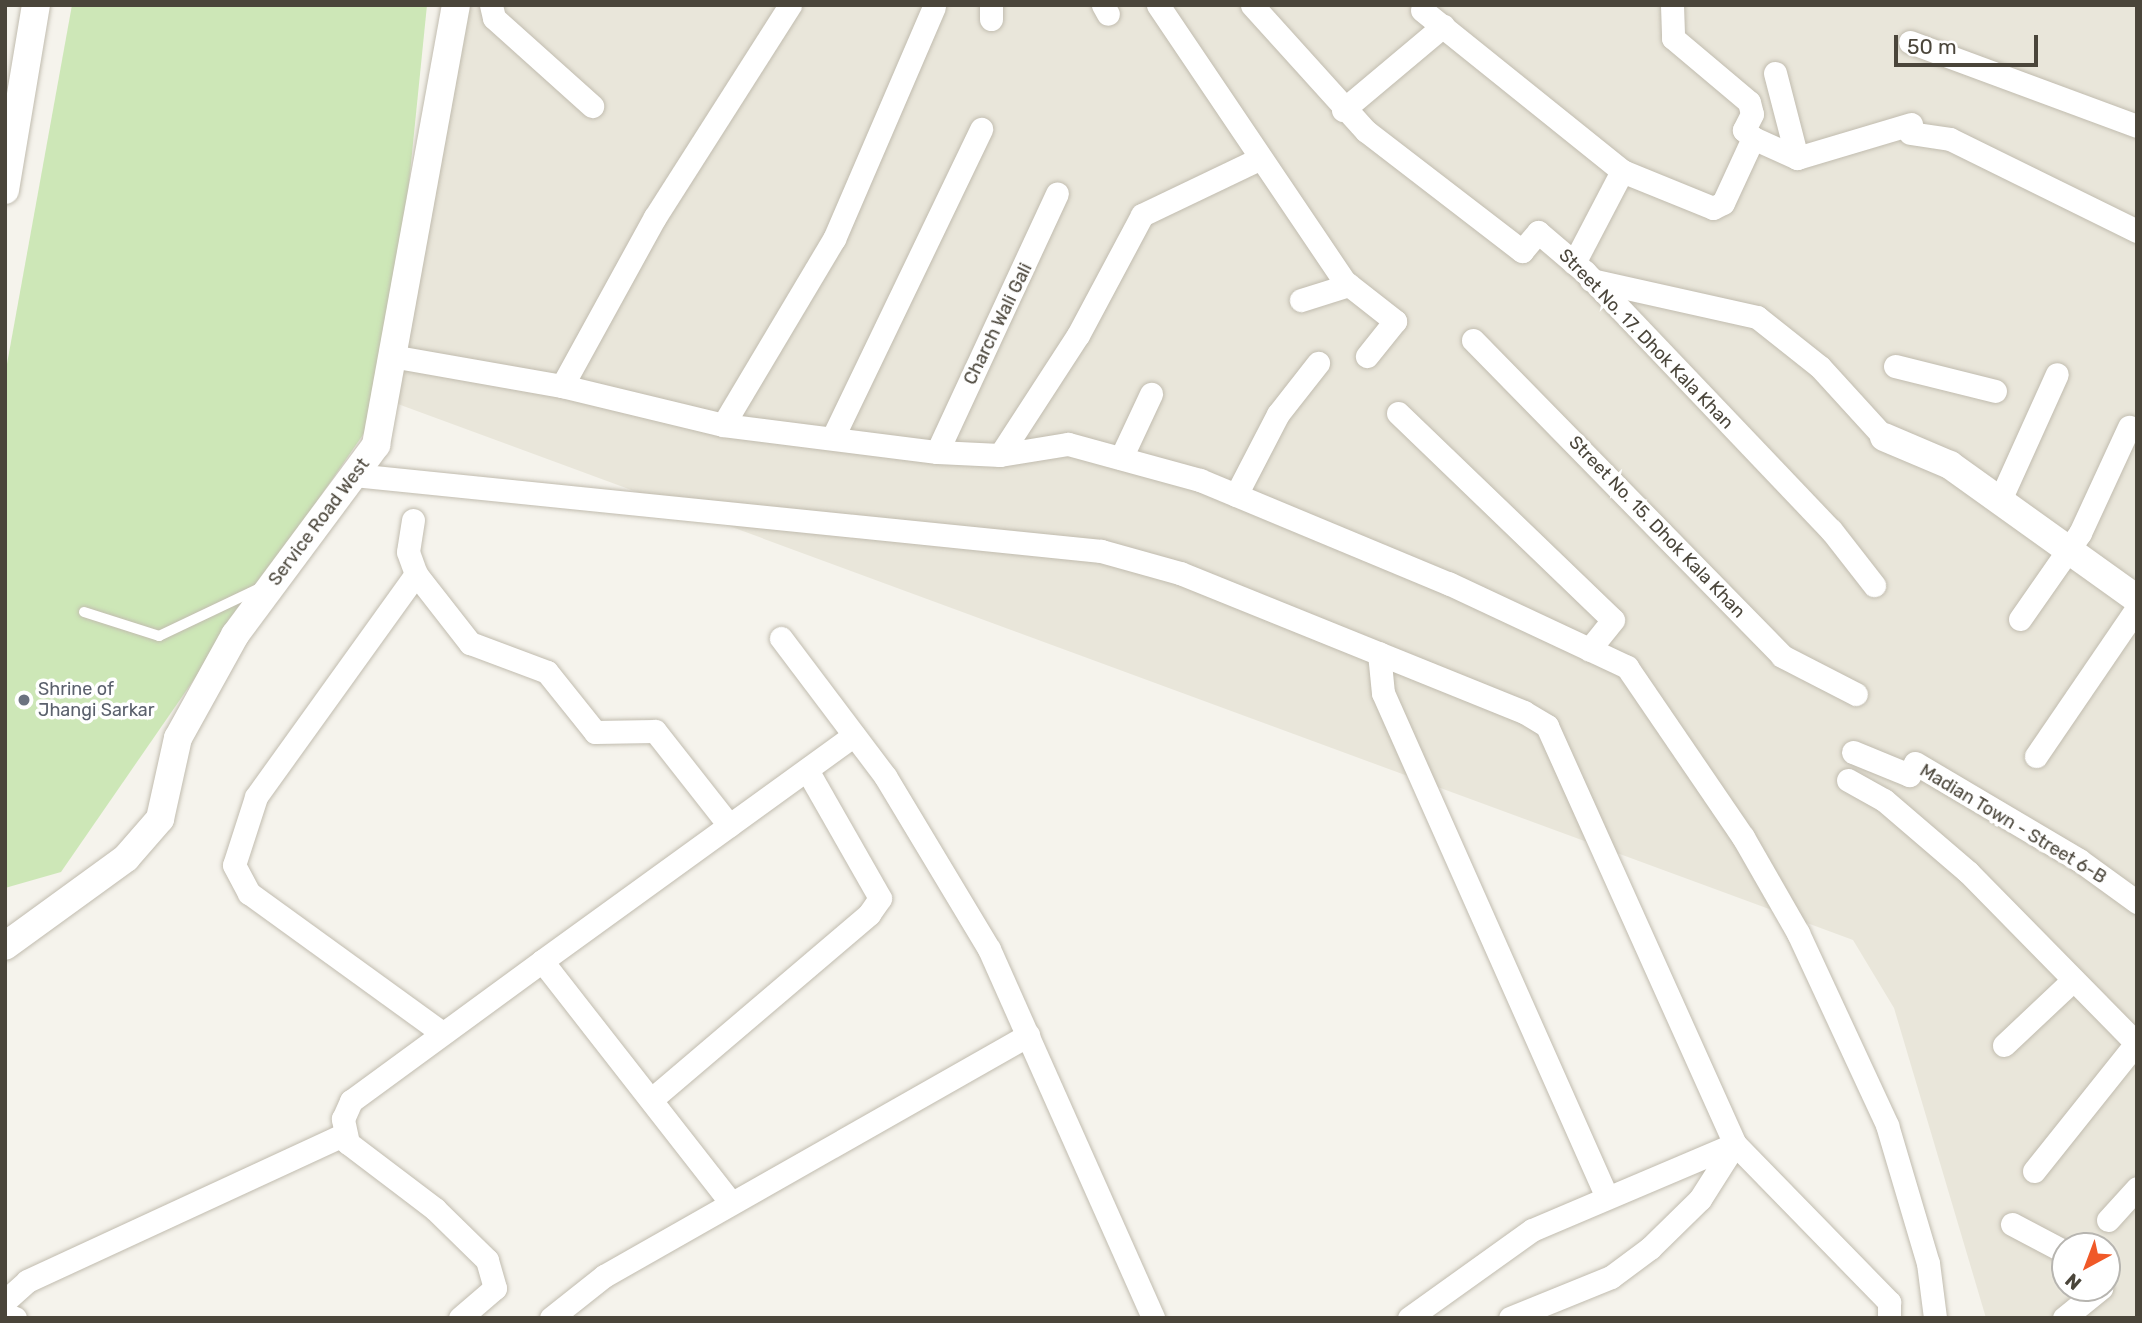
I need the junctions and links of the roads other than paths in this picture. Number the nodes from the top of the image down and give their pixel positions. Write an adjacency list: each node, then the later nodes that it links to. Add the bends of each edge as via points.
1 (36, 5): 21 (street)
2 (456, 5): 30 (street, Service Road West)
3 (491, 5): 13 (street, via 494,18)
4 (790, 5): 34 (street, via 655,217)
5 (1158, 5): 19 (street)
6 (1252, 5): 14 (street, Street No. 17. Dhok Kala Khan)
7 (1672, 5): 17 (street, via 1672,38 1749,102 1752,114 1744,130)
8 (934, 7): 38 (street, via 834,239)
9 (1422, 10): 10 (street)
10 (1443, 26): 14 (street); 20 (street)
11 (1910, 42): 15 (street)
12 (1774, 74): 18 (street)
13 (592, 106)
14 (1343, 110): 24 (street, Street No. 17. Dhok Kala Khan, via 1522,251 1538,232)
15 (2137, 126)
16 (981, 129): 40 (street)
17 (1753, 138): 18 (street); 20 (street, via 1719,208)
18 (1797, 158): 23 (street, via 1911,129 1950,139)
19 (1259, 159): 26 (street); 43 (street, via 1142,215 1078,335)
20 (1622, 171): 24 (street)
21 (5, 190)
22 (1057, 194): 42 (street, Charch Wali Gali)
23 (2137, 231)
24 (1574, 263): 25 (street, Street No. 17. Dhok Kala Khan)
25 (1591, 280): 41 (street, via 1757,317 1820,367); 52 (street, Street No. 17. Dhok Kala Khan, via 1831,530)
26 (1349, 285): 27 (street); 29 (street, via 1396,324)
27 (1301, 300)
28 (1473, 340): 60 (street, Street No. 15. Dhok Kala Khan, via 1782,656)
29 (1367, 356)
30 (397, 358): 34 (street); 45 (street, Service Road West, via 376,445)
31 (1318, 363): 46 (street, via 1278,414)
32 (1895, 366): 35 (street)
33 (2057, 374): 47 (street)
34 (562, 386): 38 (street)
35 (1995, 391)
36 (1152, 394): 44 (street)
37 (1398, 412): 58 (street, via 1613,620)
38 (723, 425): 40 (street)
39 (2129, 427): 49 (street)
40 (833, 437): 42 (street)
41 (1884, 437): 47 (street, via 1950,465)
42 (937, 452): 43 (street)
43 (1000, 455): 44 (street, via 1068,444)
44 (1121, 458): 46 (street)
45 (354, 475): 51 (street, Service Road West); 59 (street, via 1101,551 1180,573)
46 (1236, 495): 58 (street)
47 (2000, 500): 49 (street)
48 (413, 520): 50 (street, via 408,552)
49 (2070, 549): 53 (street); 56 (street)
50 (416, 574): 66 (street, via 470,643 547,672 595,732 655,731 665,739); 71 (street, via 256,797 234,865 249,893)
51 (278, 575): 55 (lane, via 159,636); 68 (street, Service Road West, via 235,635 178,738 160,819 126,858)
52 (1874, 586)
53 (2137, 599)
54 (2137, 608): 63 (street)
55 (84, 612)
56 (2020, 619)
57 (781, 638): 61 (street)
58 (1589, 650): 95 (street, via 1627,667 1743,837 1798,933 1887,1125 1928,1263)
59 (1379, 653): 77 (street, via 1546,726); 80 (street, via 1383,694)
60 (1856, 694)
61 (854, 736): 64 (street); 72 (street, via 940,864)
62 (1853, 752): 67 (street, Madian Town - Street 6-B, via 1909,775 1915,763 2079,860)
63 (2036, 756)
64 (807, 770): 66 (street); 75 (street, via 880,898 869,914)
65 (1848, 780): 70 (street, via 1884,800 1968,872)
66 (729, 825): 69 (street)
67 (2137, 902)
68 (5, 946)
69 (542, 961): 71 (street); 75 (street)
70 (2073, 980): 73 (street); 74 (street)
71 (441, 1032): 76 (street, via 351,1101)
72 (1028, 1035): 81 (street); 91 (street)
73 (2137, 1043): 78 (street)
74 (2004, 1045)
75 (653, 1098): 81 (street)
76 (343, 1135): 85 (street, via 27,1281); 89 (street, via 487,1260 495,1288)
77 (1735, 1144): 80 (street); 93 (street, via 1700,1199 1650,1248 1611,1277); 94 (street, via 1889,1302)
78 (2034, 1171)
79 (2137, 1188): 82 (street)
80 (1606, 1195): 92 (street, via 1532,1230)
81 (732, 1203): 90 (street, via 604,1276)
82 (2108, 1220)
83 (2012, 1224): 84 (street)
84 (2051, 1245)
85 (5, 1301)
86 (2084, 1302): 96 (street)
87 (5, 1314): 88 (street)
88 (15, 1318)
89 (460, 1318)
90 (551, 1318)
91 (1153, 1318)
92 (1409, 1318)
93 (1510, 1318)
94 (1889, 1318)
95 (1935, 1318)
96 (2064, 1318)

